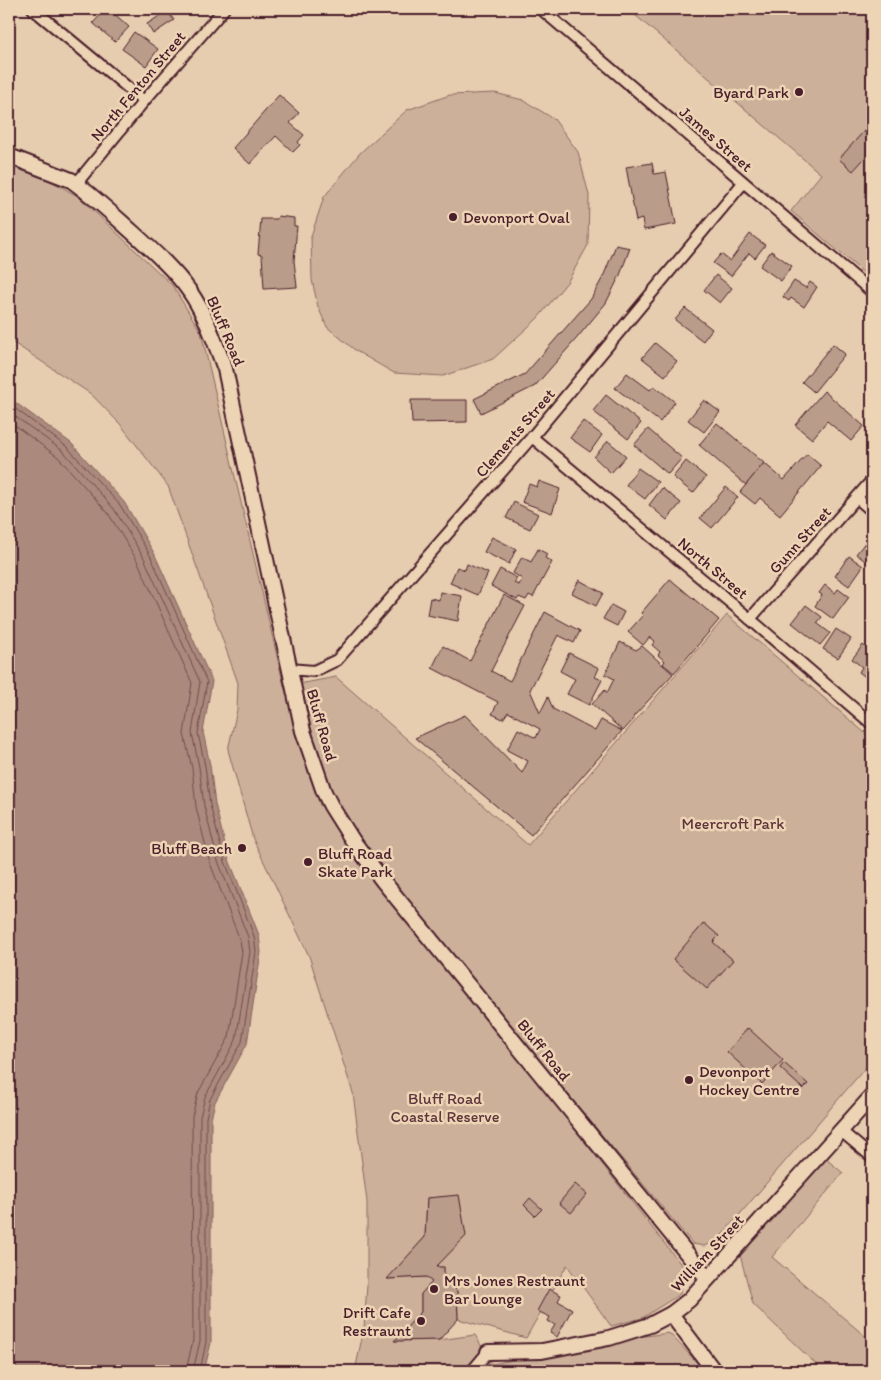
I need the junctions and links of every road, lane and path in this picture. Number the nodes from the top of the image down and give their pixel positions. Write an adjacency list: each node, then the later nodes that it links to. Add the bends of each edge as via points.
1 (33, 9): 4 (street)
2 (224, 9): 4 (street, North Fenton Street)
3 (541, 9): 6 (street, James Street)
4 (144, 101): 7 (street, North Fenton Street)
5 (9, 156): 7 (street, Bluff Road)
6 (743, 183): 8 (street, James Street); 9 (street, Clements Street)
7 (76, 184): 14 (street, Bluff Road, via 156,254 190,292 207,324 225,369)
8 (872, 292)
9 (532, 437): 13 (street, North Street); 14 (street, Clements Street, via 338,660 314,671)
10 (872, 480): 11 (street, Gunn Street)
11 (857, 498): 12 (street); 13 (street, Gunn Street)
12 (872, 510)
13 (750, 619): 15 (street, North Street)
14 (289, 669): 19 (street, Bluff Road, via 303,731 324,792 353,842)
15 (872, 724)
16 (872, 1096): 17 (street, William Street)
17 (841, 1132): 18 (street); 19 (street, William Street)
18 (872, 1157)
19 (707, 1278): 20 (street, William Street, via 689,1300)
20 (671, 1314): 21 (street, William Street, via 650,1325 609,1338 542,1351); 23 (street)
21 (488, 1352): 22 (street)
22 (472, 1371)
23 (714, 1371)

